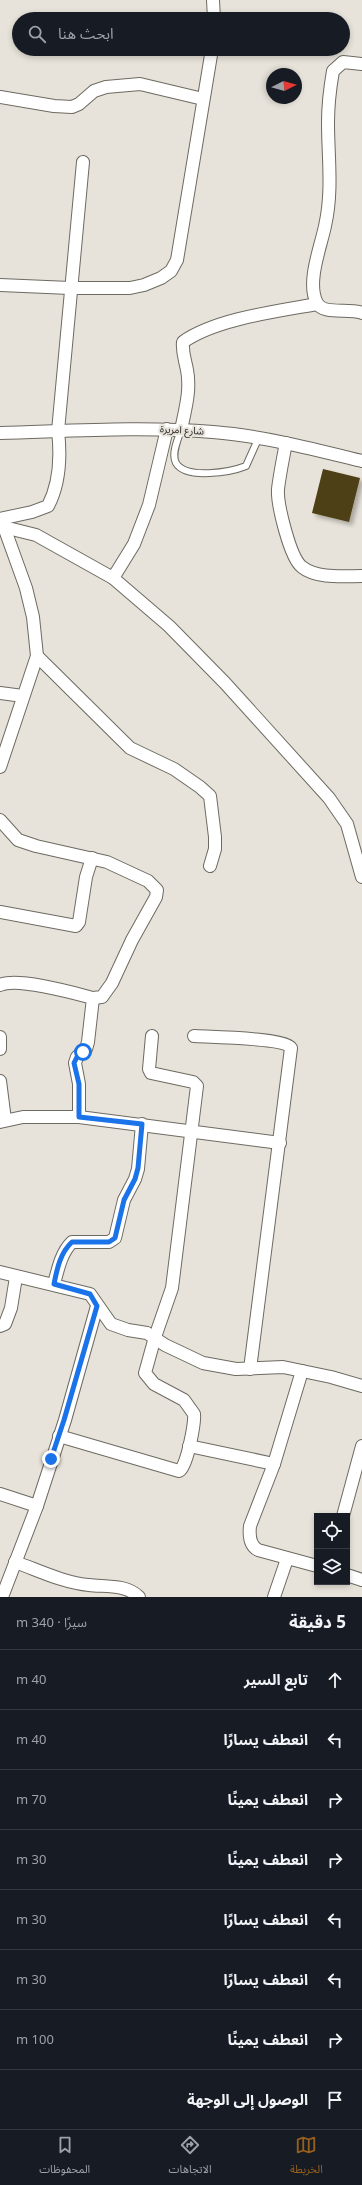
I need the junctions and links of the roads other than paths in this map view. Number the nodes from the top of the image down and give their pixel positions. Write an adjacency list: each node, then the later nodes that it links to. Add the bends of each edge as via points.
1 (213, 0): 2 (street)
2 (214, 12)
3 (211, 56): 6 (street)
4 (362, 64): 10 (street, via 343,62 333,71 328,122 331,169 329,204 314,272 313,294)
5 (0, 97): 6 (street, via 72,107 94,91 106,87 140,84)
6 (203, 99): 9 (street, via 177,260 171,271 152,282 130,288)
7 (83, 162): 9 (street)
8 (0, 284): 9 (street)
9 (70, 288): 14 (street)
10 (317, 304): 11 (street, via 324,310); 13 (street, via 269,312 222,325 195,333 183,342 182,353 187,369 188,391)
11 (362, 313)
12 (167, 429): 13 (street, شارع امريرة); 14 (street, شارع امريرة); 21 (street, via 150,505 134,544)
13 (181, 430): 16 (street, شارع امريرة); 16 (lane, via 174,456 176,463 182,469 200,472 232,472 246,466)
14 (58, 432): 15 (street, شارع امريرة); 19 (street, via 59,471 48,506)
15 (0, 433)
16 (259, 437): 17 (street, شارع امريرة)
17 (286, 443): 18 (street, شارع امريرة); 20 (street, via 278,490 294,559 303,568 315,572)
18 (362, 461)
19 (1, 524): 21 (street, via 36,535); 22 (street, via 26,588)
20 (362, 576)
21 (113, 578): 29 (street, via 175,632 329,798 347,824)
22 (37, 656): 24 (street); 28 (street, via 130,748 162,762 210,796 215,843)
23 (0, 693): 24 (street)
24 (23, 696): 25 (street)
25 (0, 767)
26 (0, 820): 27 (street, via 18,840)
27 (92, 858): 30 (street, via 86,877 79,922 76,926); 32 (street, via 128,871 148,881 157,890 156,897 112,983 102,997)
28 (210, 866)
29 (362, 877)
30 (0, 912)
31 (0, 985): 32 (street, via 10,983 38,986)
32 (93, 998): 38 (street, via 86,1049 74,1063 79,1084)
33 (152, 1036): 41 (street, via 149,1068 151,1073 196,1084)
34 (194, 1036): 42 (street, via 271,1041 290,1046)
35 (0, 1037): 36 (street)
36 (0, 1049)
37 (0, 1080): 39 (street)
38 (79, 1117): 39 (street, via 23,1117); 40 (street)
39 (3, 1121)
40 (142, 1124): 41 (street); 45 (street, via 138,1168 124,1200 115,1238 109,1242 72,1242 61,1258)
41 (191, 1132): 42 (street); 48 (street, via 172,1288)
42 (280, 1142): 49 (street)
43 (0, 1272): 44 (street)
44 (16, 1277): 45 (street); 47 (street, via 8,1318 5,1324)
45 (54, 1284): 46 (street, via 90,1294)
46 (97, 1306): 48 (street, via 111,1324); 52 (street)
47 (0, 1326)
48 (155, 1337): 49 (street, via 165,1345 203,1363); 53 (street, via 146,1375 154,1384 181,1398 190,1407 194,1418)
49 (250, 1369): 50 (street, via 283,1367)
50 (302, 1371): 51 (street); 55 (street)
51 (362, 1386)
52 (60, 1436): 53 (street, via 179,1471 184,1467); 57 (street)
53 (189, 1446): 55 (street)
54 (362, 1446): 58 (street)
55 (274, 1464): 59 (street, via 250,1526 250,1537 252,1546 258,1550)
56 (0, 1494): 57 (street)
57 (37, 1506): 60 (street)
58 (344, 1513)
59 (287, 1558): 61 (street); 67 (street)
60 (15, 1562): 64 (street); 65 (street)
61 (314, 1565)
62 (350, 1576): 63 (street)
63 (362, 1580)
64 (85, 1591): 66 (street, via 122,1588)
65 (2, 1597)
66 (139, 1597)
67 (274, 1597)

